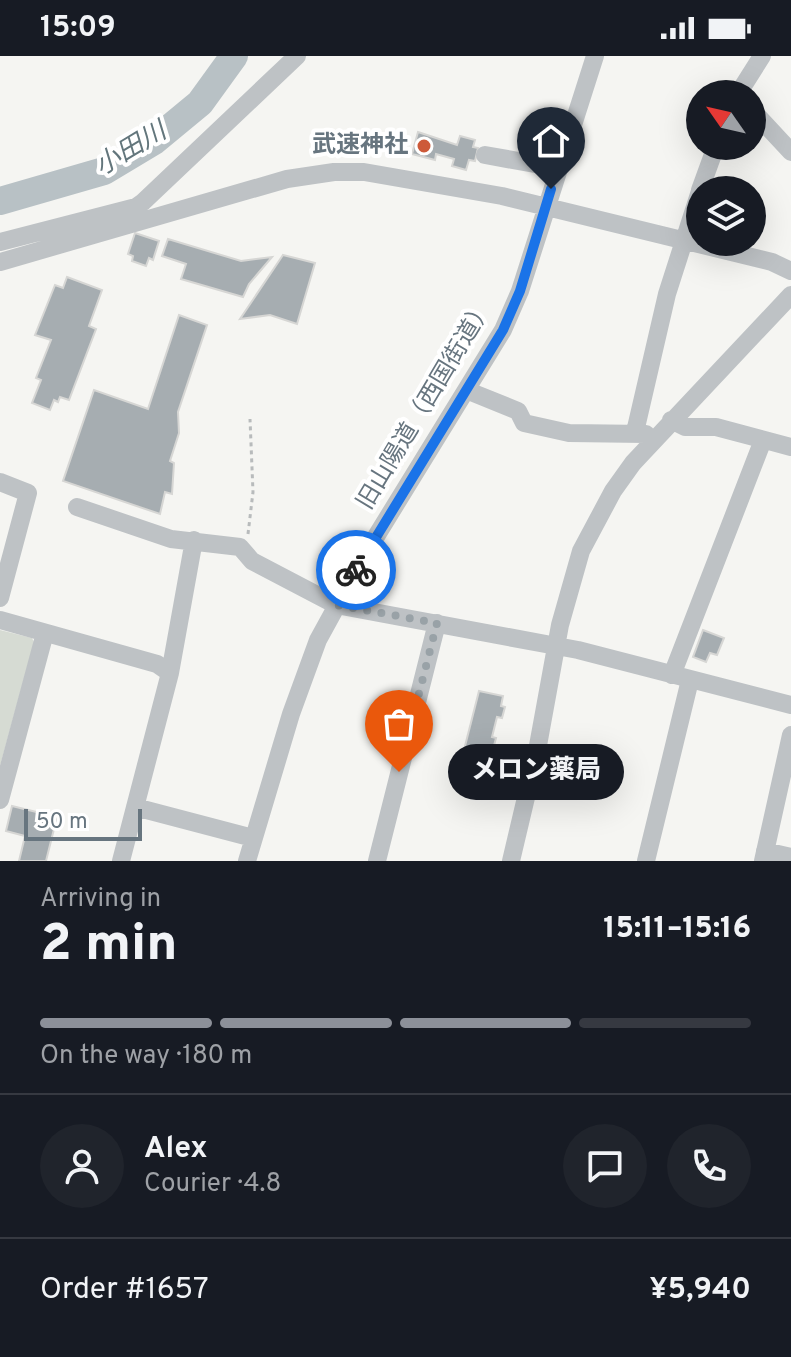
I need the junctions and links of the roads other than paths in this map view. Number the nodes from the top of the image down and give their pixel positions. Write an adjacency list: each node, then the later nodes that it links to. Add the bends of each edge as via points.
1 (297, 56): 11 (street, via 136,207)
2 (595, 56): 8 (street, 旧山陽道（西国街道）)
3 (762, 56): 4 (street)
4 (747, 80)
5 (766, 125): 6 (street)
6 (791, 152)
7 (485, 155): 8 (street)
8 (557, 168): 9 (street, 旧山陽道（西国街道）)
9 (545, 207): 12 (street); 13 (street, via 364,172 334,172 287,179); 16 (street, 旧山陽道（西国街道）, via 520,291)
10 (686, 233): 12 (street)
11 (0, 242)
12 (683, 242): 14 (street); 18 (street)
13 (0, 262)
14 (791, 271)
15 (791, 295): 17 (street)
16 (466, 390): 18 (street, via 518,411 524,423 569,433); 26 (street, 旧山陽道（西国街道）)
17 (671, 420): 19 (street); 20 (street)
18 (635, 432): 19 (street)
19 (658, 437): 30 (street, via 613,491 581,551)
20 (763, 440): 21 (street); 32 (street)
21 (791, 447)
22 (0, 482): 25 (street, via 28,493)
23 (77, 507): 24 (street, via 171,539)
24 (194, 540): 26 (street, via 240,547 252,561); 31 (street)
25 (0, 598)
26 (336, 605): 28 (street); 38 (street, 旧山陽道（西国街道）, via 318,640)
27 (0, 620): 29 (street)
28 (437, 623): 30 (street); 43 (street)
29 (45, 633): 31 (street, via 157,664); 35 (street)
30 (557, 646): 32 (street); 44 (street)
31 (170, 673): 37 (street)
32 (681, 678): 33 (street); 45 (street)
33 (791, 705)
34 (791, 735): 39 (street)
35 (3, 775): 36 (street)
36 (0, 800)
37 (135, 807): 38 (street); 41 (street)
38 (253, 838): 42 (street, 旧山陽道（西国街道）)
39 (764, 856): 40 (street)
40 (791, 857)
41 (121, 861)
42 (247, 861)
43 (377, 861)
44 (511, 861)
45 (646, 861)

